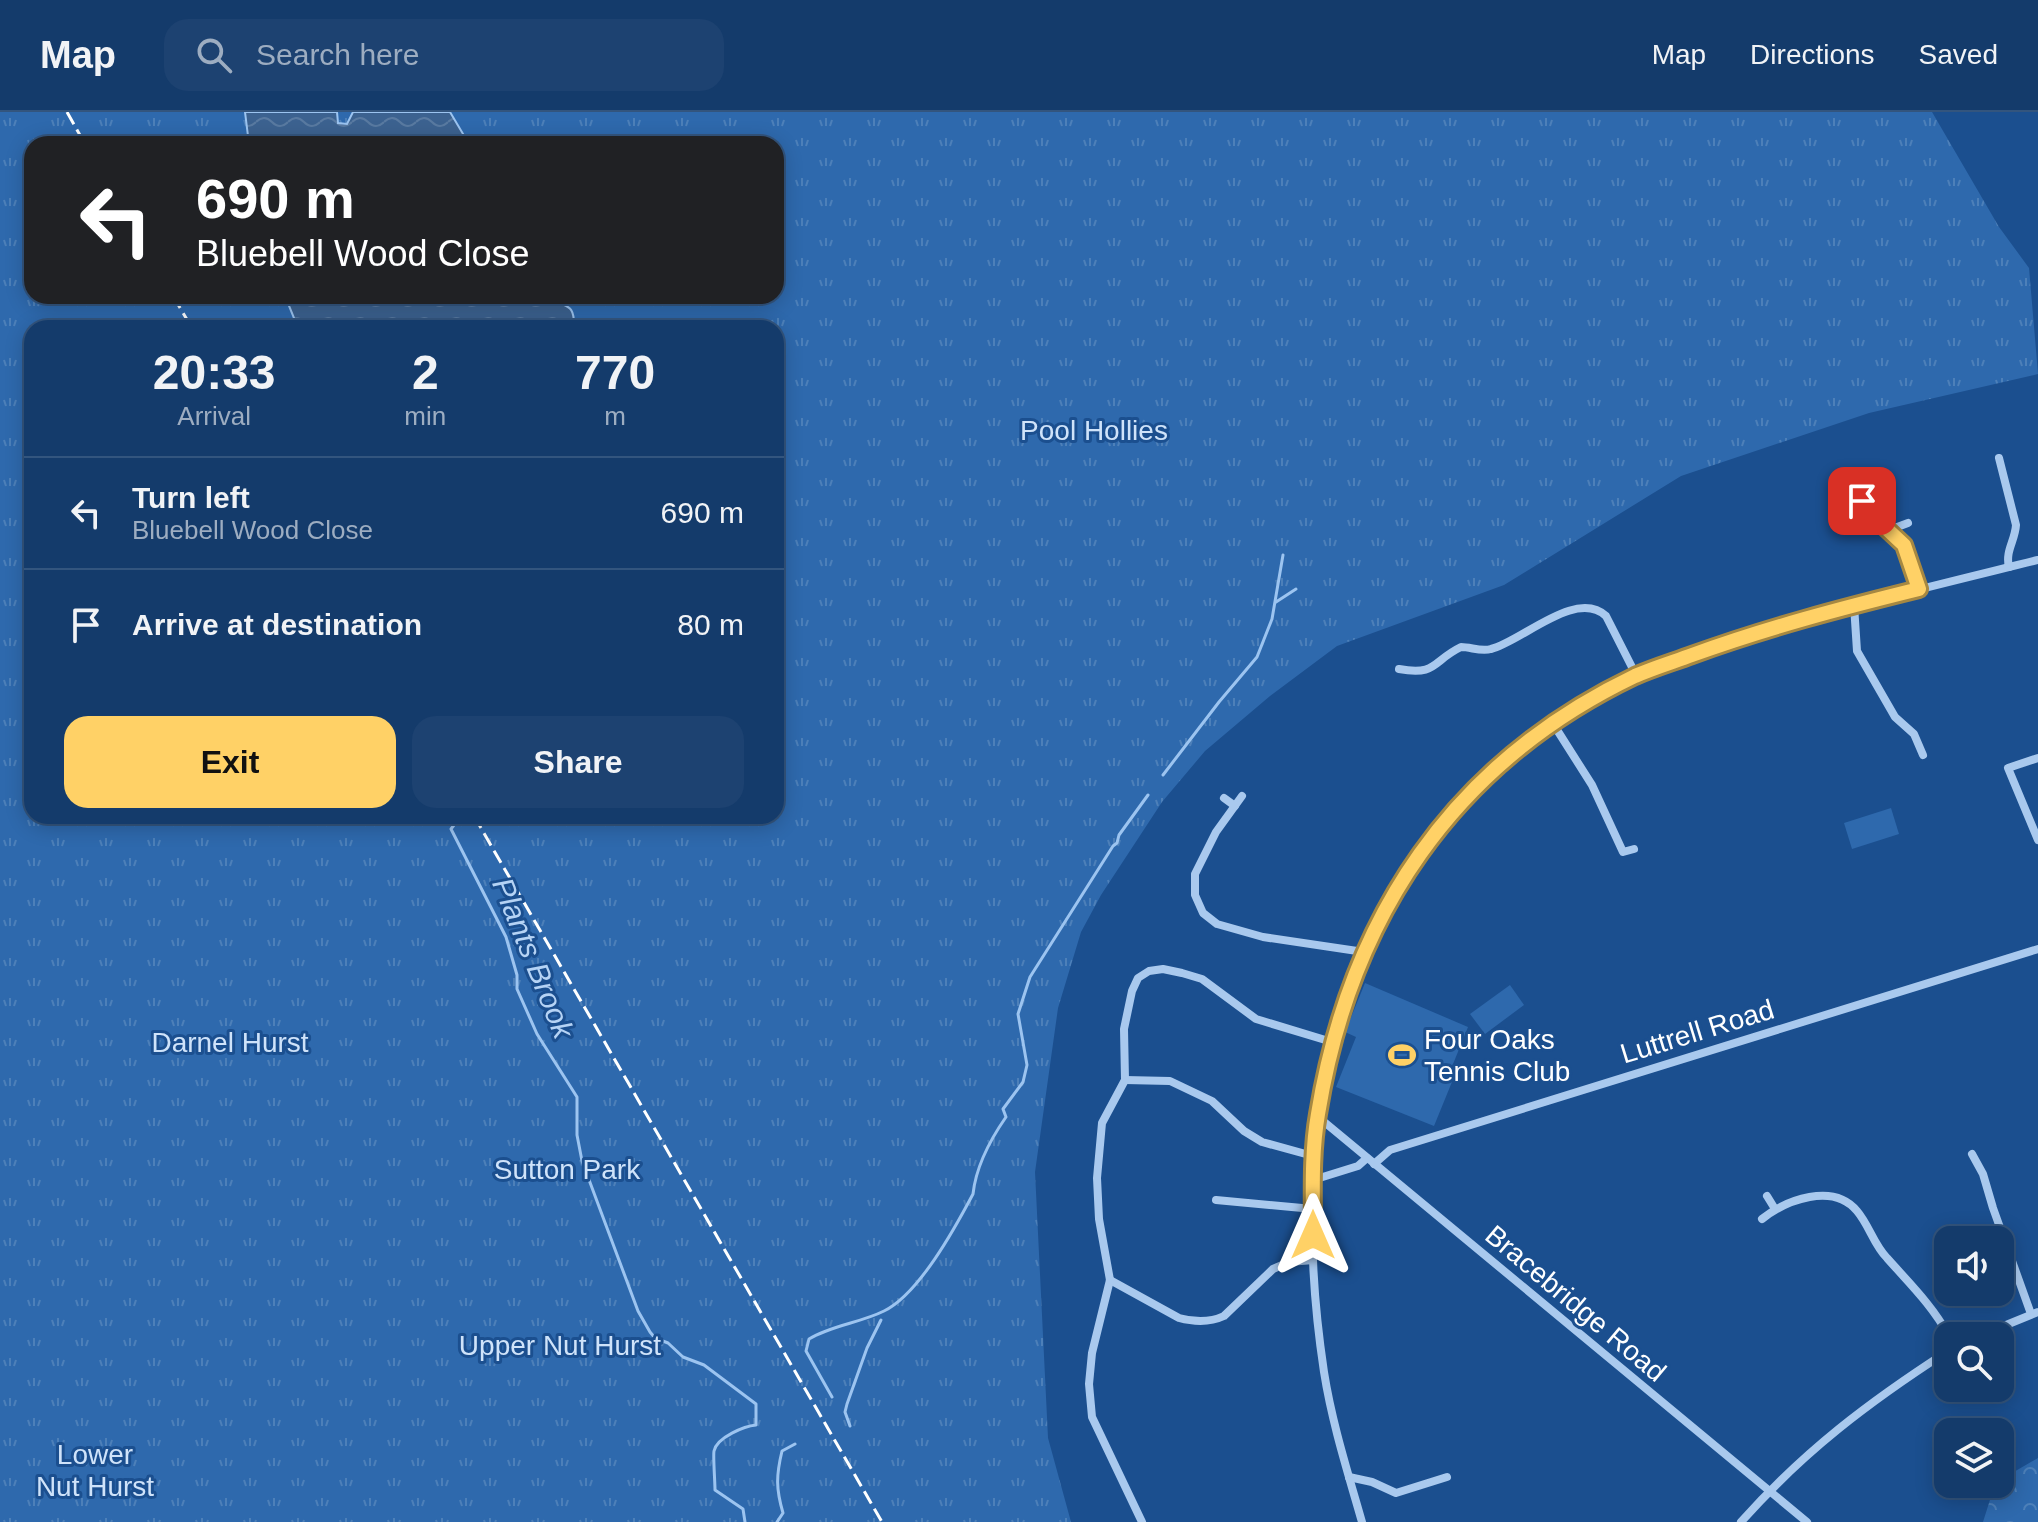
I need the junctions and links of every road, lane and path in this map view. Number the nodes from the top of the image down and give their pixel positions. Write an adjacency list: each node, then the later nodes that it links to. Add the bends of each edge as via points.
1 (1999, 458): 6 (street, via 2016,525)
2 (1832, 488): 4 (street, via 1858,489 1873,516)
3 (1908, 523): 4 (street)
4 (1889, 530): 7 (street, via 1908,550)
5 (2038, 560): 6 (street)
6 (2009, 567): 7 (street)
7 (1919, 589): 8 (street)
8 (1854, 605): 10 (street); 12 (street, via 1857,651)
9 (1399, 669): 10 (street, via 1427,669 1461,647 1489,650 1544,621 1590,608 1606,616)
10 (1636, 675): 11 (street)
11 (1552, 722): 18 (street, via 1592,785 1623,852); 20 (street, via 1459,804 1395,889)
12 (1923, 755)
13 (2038, 758): 17 (street, via 2008,768)
14 (1242, 796): 16 (street)
15 (1224, 798): 16 (street)
16 (1235, 806): 20 (street, via 1195,874 1195,895 1203,913 1217,924 1263,937)
17 (2038, 840)
18 (1634, 849)
19 (2038, 949): 26 (street, Luttrell Road, via 1390,1150)
20 (1364, 952): 21 (street)
21 (1332, 1042): 22 (street, via 1256,1019 1202,979 1163,969 1149,971 1138,978 1129,1004); 23 (street)
22 (1125, 1080): 25 (street, via 1170,1081 1212,1101 1262,1142); 34 (street, via 1102,1123 1097,1178)
23 (1317, 1116): 25 (street); 26 (street, Bracebridge Road)
24 (1972, 1154): 35 (street)
25 (1313, 1156): 27 (street)
26 (1371, 1161): 27 (street, Luttrell Road); 41 (street, Bracebridge Road)
27 (1313, 1180): 30 (street)
28 (1767, 1196): 31 (street)
29 (1216, 1200): 30 (street)
30 (1313, 1209): 33 (street)
31 (1775, 1209): 32 (street); 36 (street, via 1823,1195 1845,1201)
32 (1762, 1219)
33 (1313, 1260): 34 (street, via 1280,1265 1224,1316 1205,1321 1179,1318); 39 (street, via 1325,1374)
34 (1110, 1280): 42 (street, via 1092,1353 1092,1417)
35 (2034, 1313): 37 (street)
36 (1940, 1322)
37 (2012, 1322)
38 (1934, 1360): 41 (street, via 1878,1396)
39 (1349, 1477): 40 (street, via 1396,1493); 43 (street)
40 (1447, 1477)
41 (1769, 1491): 44 (street); 45 (street, Bracebridge Road)
42 (1142, 1522)
43 (1362, 1522)
44 (1741, 1522)
45 (1807, 1522)

